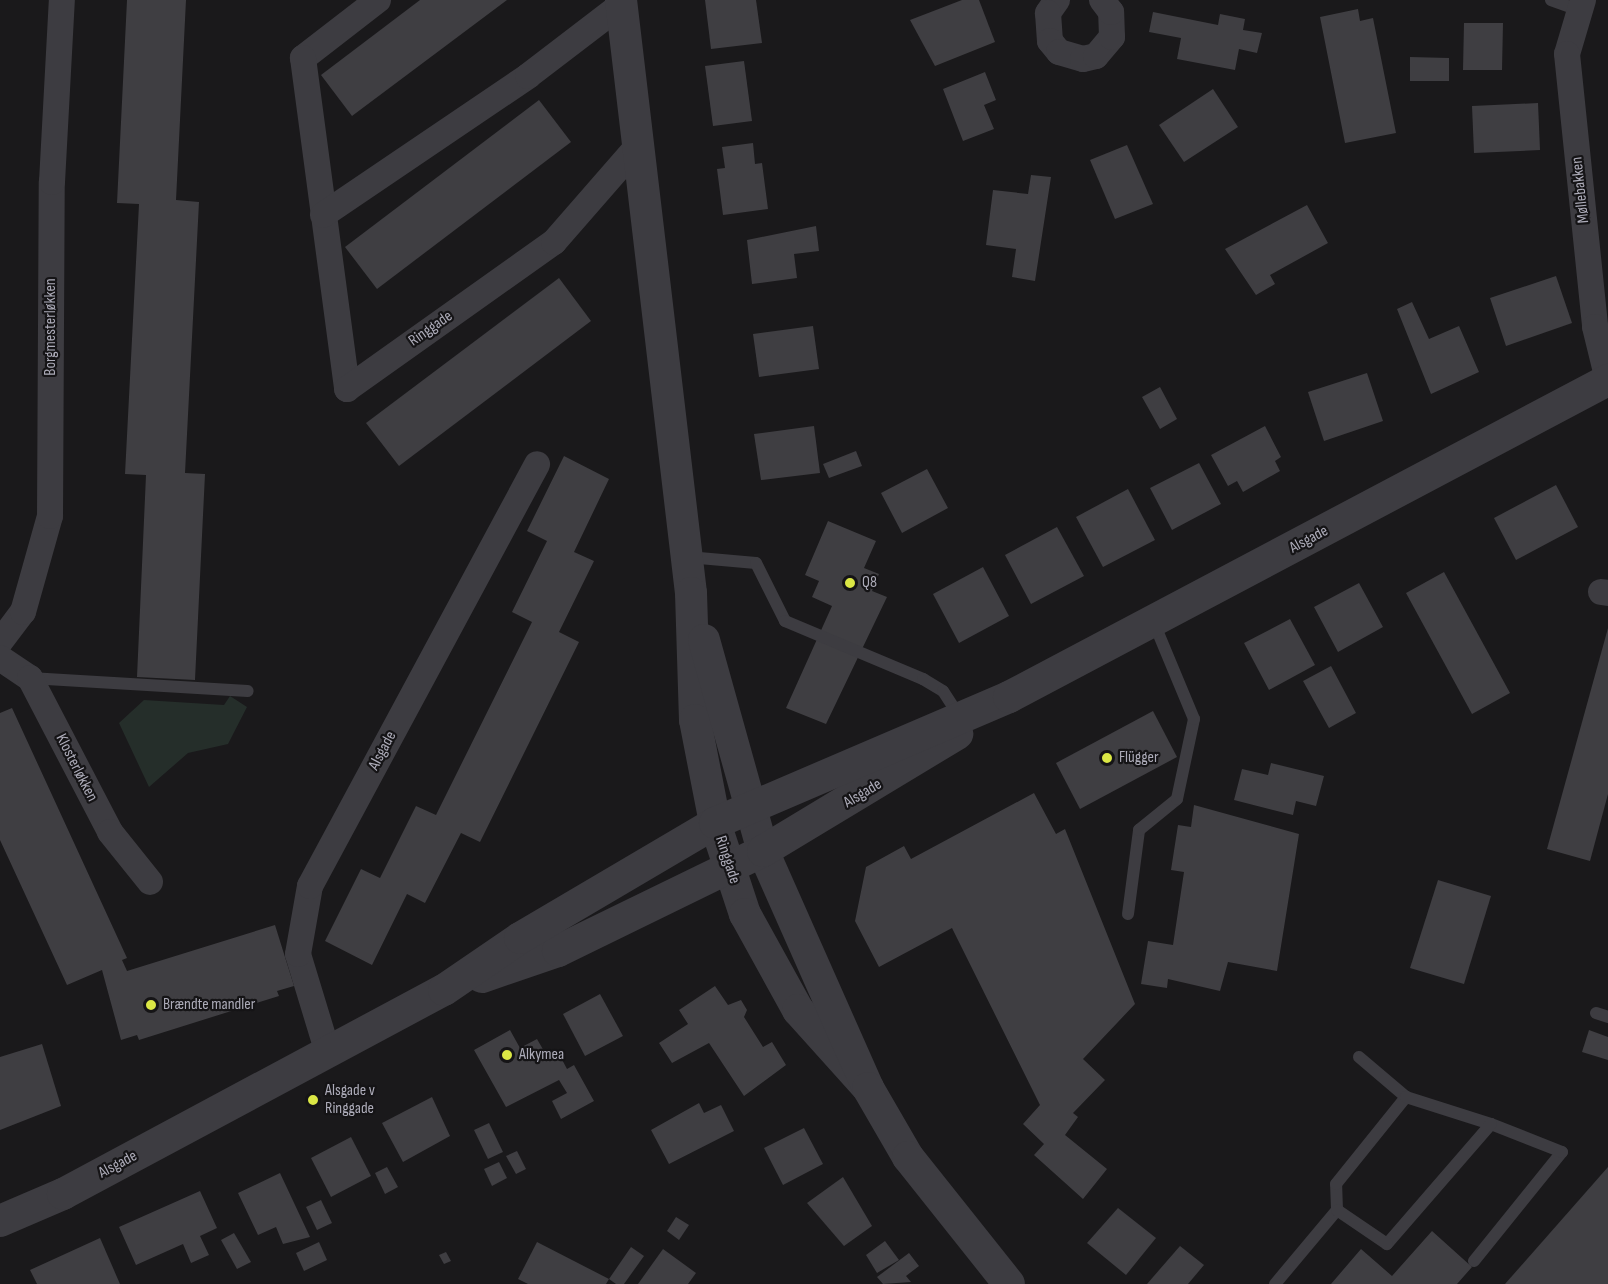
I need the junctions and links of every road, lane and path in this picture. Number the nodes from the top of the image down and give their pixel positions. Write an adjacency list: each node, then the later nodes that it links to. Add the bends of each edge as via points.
1 (62, 0): 15 (street, Borgmesterløkken, via 52,182 50,516 23,612)
2 (378, 0): 9 (street, Ringgade, via 303,58)
3 (1057, 0): 4 (street, via 1048,13 1050,41 1059,52 1083,59 1101,52 1112,37 1111,12)
4 (1102, 0)
5 (1551, 0): 7 (lane)
6 (621, 2): 8 (street, Ringgade); 9 (street, Ringgade, via 528,76)
7 (1580, 5): 10 (street, Møllebakken, via 1567,54 1595,327)
8 (637, 147): 9 (street, Ringgade, via 554,242 346,389); 12 (street, Ringgade)
9 (323, 215)
10 (1608, 380): 14 (street, Alsgade)
11 (537, 464): 27 (street, Alsgade, via 310,886 298,954)
12 (685, 557): 13 (street, Ringgade); 19 (lane, via 756,562 785,621 923,679 943,691)
13 (691, 593): 20 (street, Ringgade); 21 (street, Ringgade, via 695,720)
14 (1154, 623): 19 (street, Alsgade); 25 (lane, via 1194,719 1177,799 1139,830)
15 (0, 642)
16 (0, 658): 17 (street, Klosterløkken)
17 (30, 678): 18 (lane); 24 (street, Klosterløkken, via 110,832)
18 (248, 691)
19 (963, 723): 20 (street, Alsgade); 22 (street, Alsgade)
20 (752, 806): 21 (street, Alsgade); 22 (street, Ringgade)
21 (715, 823): 23 (street, Ringgade); 26 (street, Alsgade, via 520,938)
22 (763, 851): 23 (street, Alsgade); 29 (street, Ringgade)
23 (728, 868): 26 (street, Alsgade, via 558,951); 29 (street, Ringgade, via 746,914 798,1010)
24 (150, 882)
25 (1128, 914)
26 (444, 990): 27 (street, Alsgade)
27 (328, 1053): 33 (street, Alsgade, via 63,1194)
28 (1359, 1057): 30 (lane)
29 (868, 1088): 35 (street, Ringgade, via 908,1157)
30 (1406, 1097): 31 (lane); 32 (lane, via 1336,1184)
31 (1491, 1124): 32 (lane, via 1387,1244); 34 (lane, via 1562,1152)
32 (1337, 1210): 36 (lane)
33 (0, 1221)
34 (1474, 1261)
35 (1009, 1284)
36 (1275, 1284)

